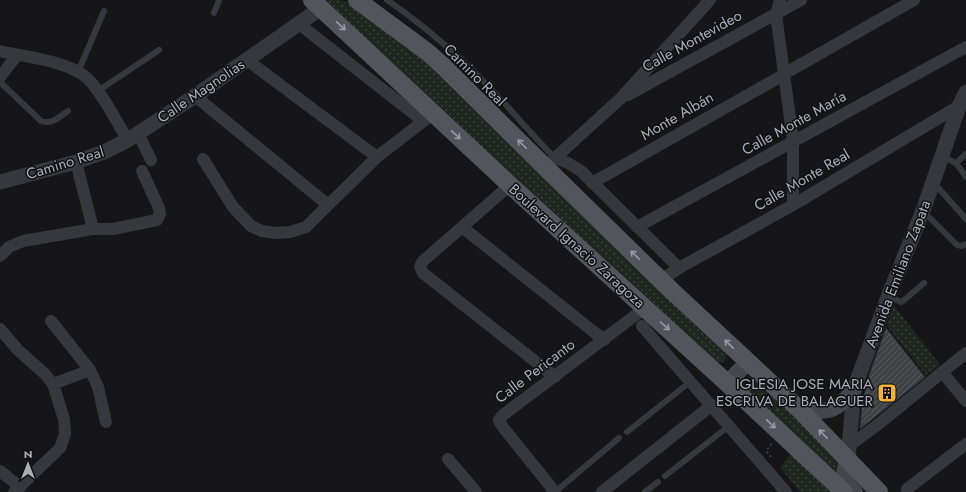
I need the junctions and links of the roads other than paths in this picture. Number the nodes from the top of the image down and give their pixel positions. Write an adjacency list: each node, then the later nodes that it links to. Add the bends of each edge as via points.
1 (219, 0): 10 (lane)
2 (357, 0): 37 (main road, Boulevard Ignacio Zaragoza, one-way to 2, via 442,65)
3 (387, 0): 37 (lane, Camino Real, via 433,34 491,89)
4 (710, 0): 25 (street)
5 (780, 0): 11 (street)
6 (801, 0): 11 (street, Calle Montevideo)
7 (914, 0): 19 (street, Monte Albán)
8 (317, 4): 12 (street, Calle Magnolias); 28 (main road, Boulevard Ignacio Zaragoza, one-way to 28)
9 (104, 11): 18 (lane)
10 (214, 12)
11 (776, 14): 19 (street); 25 (street, Calle Montevideo)
12 (300, 24): 17 (street, Calle Magnolias); 28 (street)
13 (966, 47): 30 (street, Calle Monte María)
14 (0, 50): 16 (street)
15 (158, 50): 22 (lane)
16 (17, 55): 18 (street, via 54,63); 20 (street)
17 (247, 60): 24 (street, Calle Magnolias); 33 (street)
18 (78, 72): 22 (street)
19 (781, 76): 30 (street); 43 (street, Monte Albán)
20 (0, 77)
21 (0, 82): 27 (lane, via 41,121 53,122)
22 (98, 91): 29 (street)
23 (966, 92): 26 (street, Avenida Emiliano Zapata)
24 (195, 96): 29 (street, Calle Magnolias); 46 (street)
25 (620, 99): 37 (street)
26 (963, 104): 32 (street, Avenida Emiliano Zapata); 45 (street, Calle Monte Real)
27 (68, 111)
28 (429, 117): 33 (street); 44 (main road, Boulevard Ignacio Zaragoza, one-way to 44)
29 (133, 137): 35 (street); 36 (street, Camino Real, via 104,152)
30 (793, 141): 45 (street); 50 (street, Calle Monte María)
31 (966, 154): 38 (lane)
32 (942, 156): 38 (lane); 42 (street, Avenida Emiliano Zapata)
33 (377, 157): 46 (street)
34 (203, 159): 46 (street, via 234,207 251,226 262,231 290,232 306,227)
35 (151, 160)
36 (76, 162): 41 (street, Camino Real); 51 (street)
37 (550, 163): 43 (street, via 576,168); 55 (main road, Boulevard Ignacio Zaragoza, one-way to 37)
38 (956, 163): 40 (lane)
39 (142, 172): 51 (street, via 159,208 157,220 113,229)
40 (966, 176)
41 (0, 182)
42 (933, 182): 48 (lane); 57 (street, Avenida Emiliano Zapata)
43 (592, 183): 50 (street)
44 (510, 185): 49 (street); 58 (main road, Boulevard Ignacio Zaragoza)
45 (793, 204): 54 (street, Calle Monte Real)
46 (328, 205)
47 (930, 218): 52 (lane, via 957,245)
48 (966, 219)
49 (462, 227): 62 (street); 67 (street, via 422,262 422,272)
50 (637, 227): 54 (street)
51 (93, 229): 53 (street, via 23,241)
52 (966, 244)
53 (0, 256)
54 (679, 268): 55 (street, Calle Monte Real)
55 (661, 280): 64 (main road, Boulevard Ignacio Zaragoza, one-way to 55)
56 (924, 283): 57 (lane, via 901,302)
57 (888, 297): 71 (street, Avenida Emiliano Zapata)
58 (645, 308): 62 (street, Calle Pericanto); 69 (main road, Boulevard Ignacio Zaragoza, one-way to 69)
59 (51, 320): 65 (street)
60 (642, 326): 68 (street)
61 (0, 329): 70 (street)
62 (604, 340): 67 (street, Calle Pericanto)
63 (966, 353): 66 (street)
64 (748, 362): 69 (main road); 74 (main road, Boulevard Ignacio Zaragoza)
65 (90, 370): 70 (street); 75 (street, via 98,387)
66 (942, 372): 72 (street); 80 (street, via 876,426)
67 (554, 377): 88 (street, Calle Pericanto, via 499,420)
68 (690, 382): 73 (street); 77 (lane)
69 (727, 382): 92 (main road, Boulevard Ignacio Zaragoza, one-way to 92)
70 (53, 384): 86 (street, via 64,419 65,434 60,448)
71 (854, 389): 74 (main road, via 838,407 818,412); 80 (street, Avenida Emiliano Zapata)
72 (966, 401)
73 (712, 406): 76 (street); 89 (street)
74 (801, 412): 80 (main road, Boulevard Ignacio Zaragoza, one-way to 74)
75 (106, 422)
76 (729, 426): 83 (lane); 91 (street)
77 (627, 432)
78 (619, 438): 88 (lane)
79 (966, 444): 85 (street)
80 (849, 452): 93 (main road, via 844,475 847,484); 94 (main road, Boulevard Ignacio Zaragoza)
81 (448, 458): 87 (street)
82 (0, 471): 86 (street)
83 (665, 476)
84 (658, 482): 90 (lane)
85 (907, 489)
86 (17, 490)
87 (476, 492)
88 (555, 492)
89 (602, 492)
90 (645, 492)
91 (786, 492)
92 (844, 492)
93 (855, 492)
94 (879, 492)

